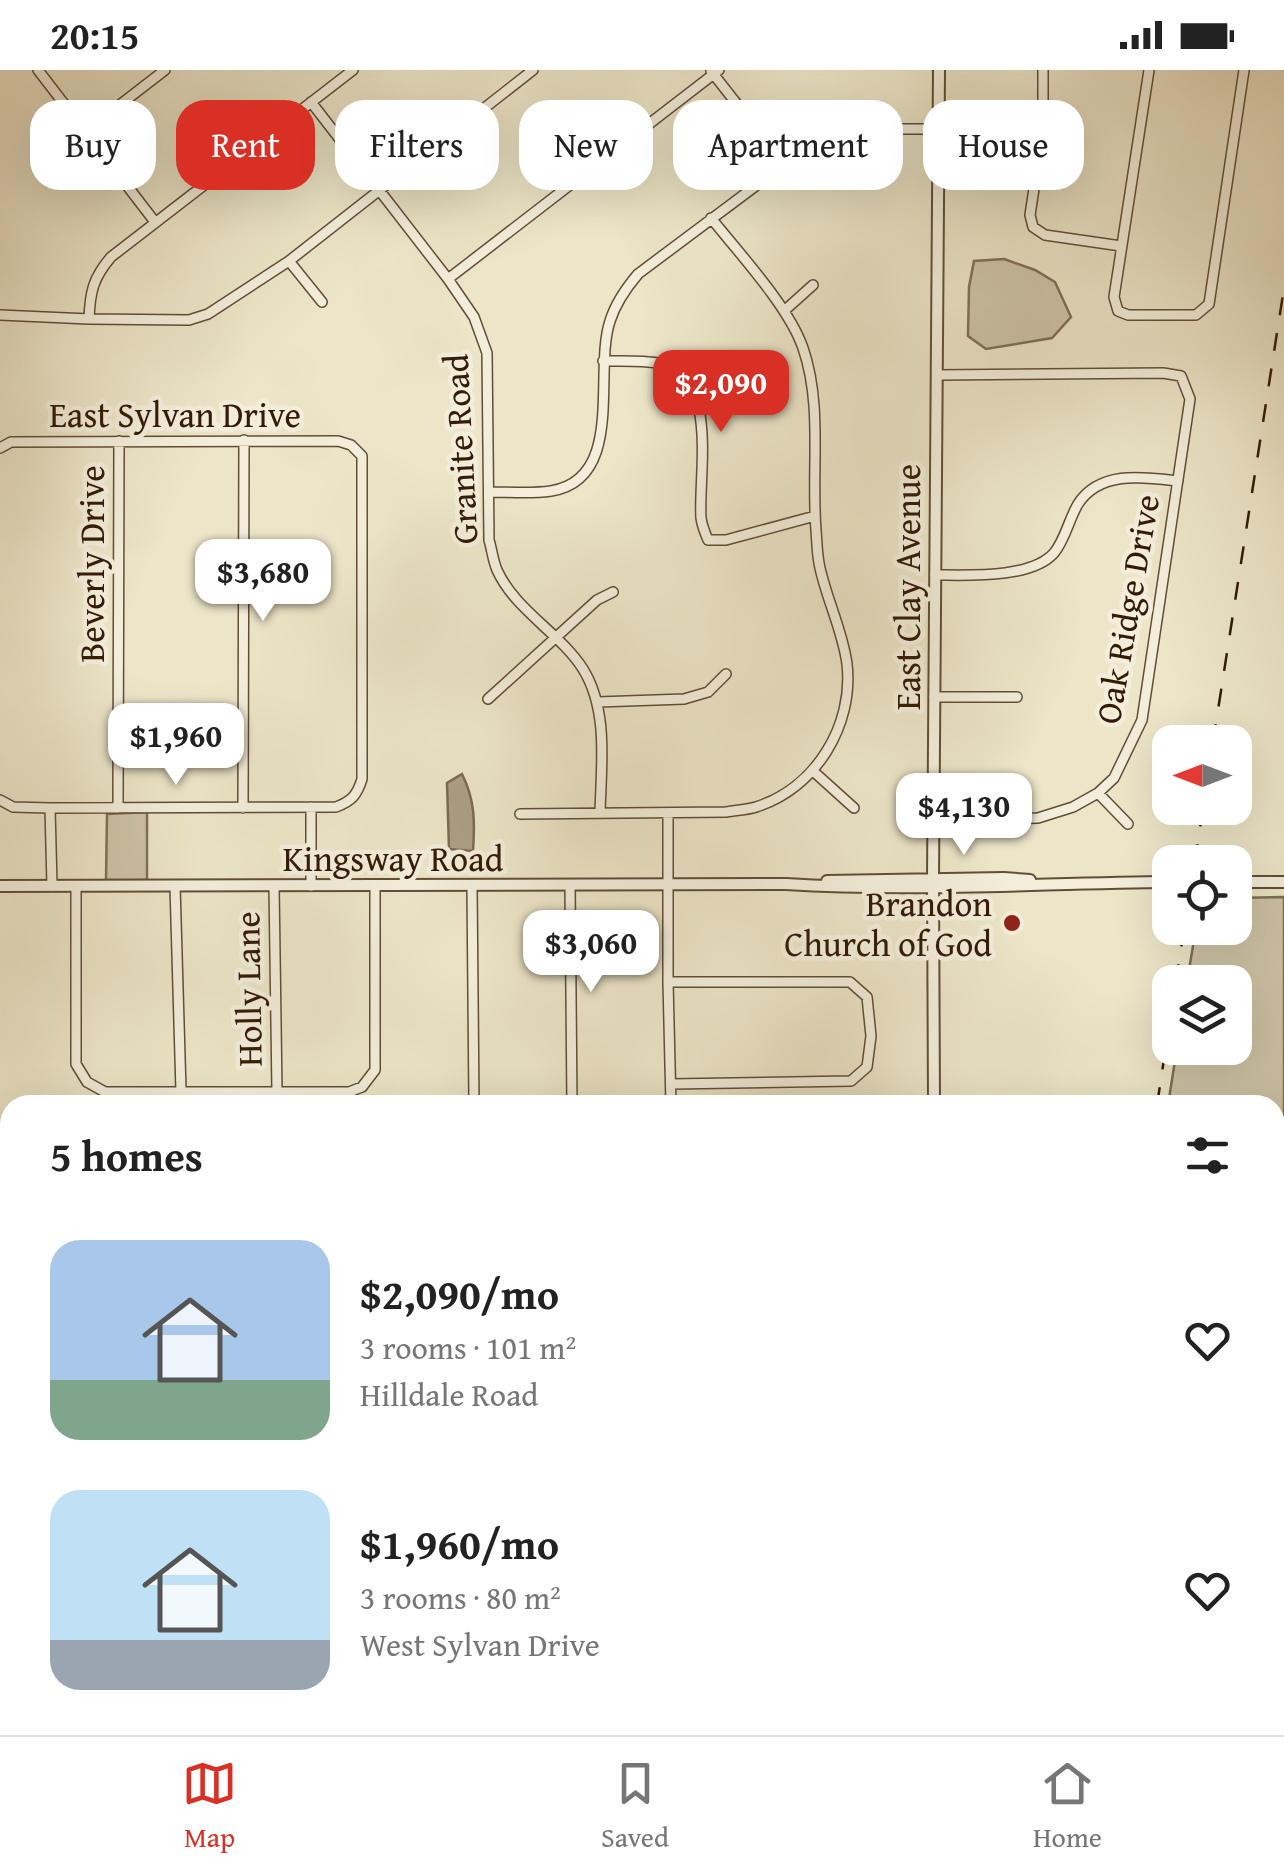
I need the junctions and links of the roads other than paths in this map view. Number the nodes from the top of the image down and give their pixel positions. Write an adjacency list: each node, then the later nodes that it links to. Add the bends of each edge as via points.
1 (38, 70): 10 (street)
2 (165, 70): 11 (street)
3 (353, 70): 12 (street)
4 (532, 70): 22 (street)
5 (939, 70): 14 (street, East Clay Avenue)
6 (1043, 70): 15 (street)
7 (1149, 70): 25 (street)
8 (1244, 70): 25 (street, via 1209,304 1196,315 1118,312)
9 (714, 71): 13 (street); 27 (street)
10 (62, 100)
11 (126, 100)
12 (314, 100)
13 (736, 100)
14 (938, 100)
15 (1043, 100)
16 (315, 107): 22 (street, Granite Road)
17 (131, 190): 24 (street)
18 (197, 190): 24 (street)
19 (749, 190): 23 (street)
20 (938, 190): 34 (street, East Clay Avenue)
21 (1034, 190): 25 (street, via 1030,215 1045,236)
22 (380, 192): 26 (street); 27 (street, Granite Road)
23 (711, 218): 30 (street); 33 (street, via 630,284 610,320)
24 (156, 222): 32 (street, via 100,268)
25 (1122, 246)
26 (289, 261): 29 (street); 32 (street, via 189,320)
27 (448, 279): 39 (street, Granite Road, via 474,317 487,354)
28 (813, 286): 30 (street)
29 (322, 302)
30 (784, 311): 40 (street, via 814,386)
31 (0, 314): 32 (street)
32 (89, 319)
33 (603, 361): 39 (street, via 601,439 593,462 554,491); 40 (street, via 662,363 693,387 702,424 701,522 708,540)
34 (936, 376): 38 (street, Oak Ridge Drive, via 1181,376 1190,399); 41 (street, East Clay Avenue)
35 (118, 440): 36 (street, East Sylvan Drive); 37 (street, East Sylvan Drive, via 11,442); 54 (street, Beverly Drive)
36 (244, 440): 52 (street, East Sylvan Drive, via 338,441 362,456 362,779 350,802); 55 (street)
37 (0, 448)
38 (1178, 481): 41 (street, via 1129,476 1103,484 1080,500 1053,554 1026,569); 50 (street, Oak Ridge Drive, via 1142,720 1114,778)
39 (489, 492): 43 (street, Granite Road, via 497,570)
40 (815, 516): 49 (street, via 819,566 847,662 847,700 836,738)
41 (935, 576): 45 (street, East Clay Avenue)
42 (612, 592): 43 (street)
43 (555, 638): 47 (street); 48 (street, Granite Road, via 583,669)
44 (726, 674): 48 (street, via 708,692 684,700)
45 (934, 697): 46 (street); 60 (street, East Clay Avenue)
46 (1017, 697)
47 (488, 698)
48 (598, 702): 57 (street, Granite Road)
49 (813, 771): 56 (street); 59 (street, via 757,807)
50 (1098, 793): 60 (street, via 1038,818); 61 (street)
51 (0, 800): 53 (street)
52 (311, 807): 55 (street); 75 (street)
53 (50, 808): 54 (street); 71 (street)
54 (118, 808): 55 (street)
55 (243, 808)
56 (854, 808)
57 (600, 813): 58 (street); 59 (street)
58 (520, 814)
59 (668, 814): 67 (street)
60 (933, 820): 65 (street, East Clay Avenue)
61 (1128, 824)
62 (1152, 882): 65 (street, Kingsway Road)
63 (1252, 882): 64 (street)
64 (1284, 882)
65 (933, 883): 67 (street, Kingsway Road); 83 (street, East Clay Avenue)
66 (570, 884): 67 (street, Kingsway Road); 69 (street, Kingsway Road); 81 (street)
67 (668, 884): 76 (street)
68 (374, 885): 69 (street, Kingsway Road); 75 (street, Kingsway Road); 79 (street, via 374,1070 362,1087 348,1092)
69 (472, 885): 80 (street)
70 (0, 886): 71 (street, Kingsway Road)
71 (52, 886): 72 (street, Kingsway Road)
72 (76, 886): 73 (street, Kingsway Road); 78 (street, via 76,1064 105,1092)
73 (175, 886): 74 (street, Kingsway Road); 78 (street)
74 (274, 886): 75 (street, Kingsway Road); 79 (street, Holly Lane)
75 (312, 886)
76 (668, 982): 77 (street); 77 (street, via 850,982 867,998 871,1036 868,1067 852,1081)
77 (672, 1084): 82 (street)
78 (180, 1092): 79 (street)
79 (277, 1092)
80 (474, 1095)
81 (572, 1095)
82 (672, 1095)
83 (934, 1095)

